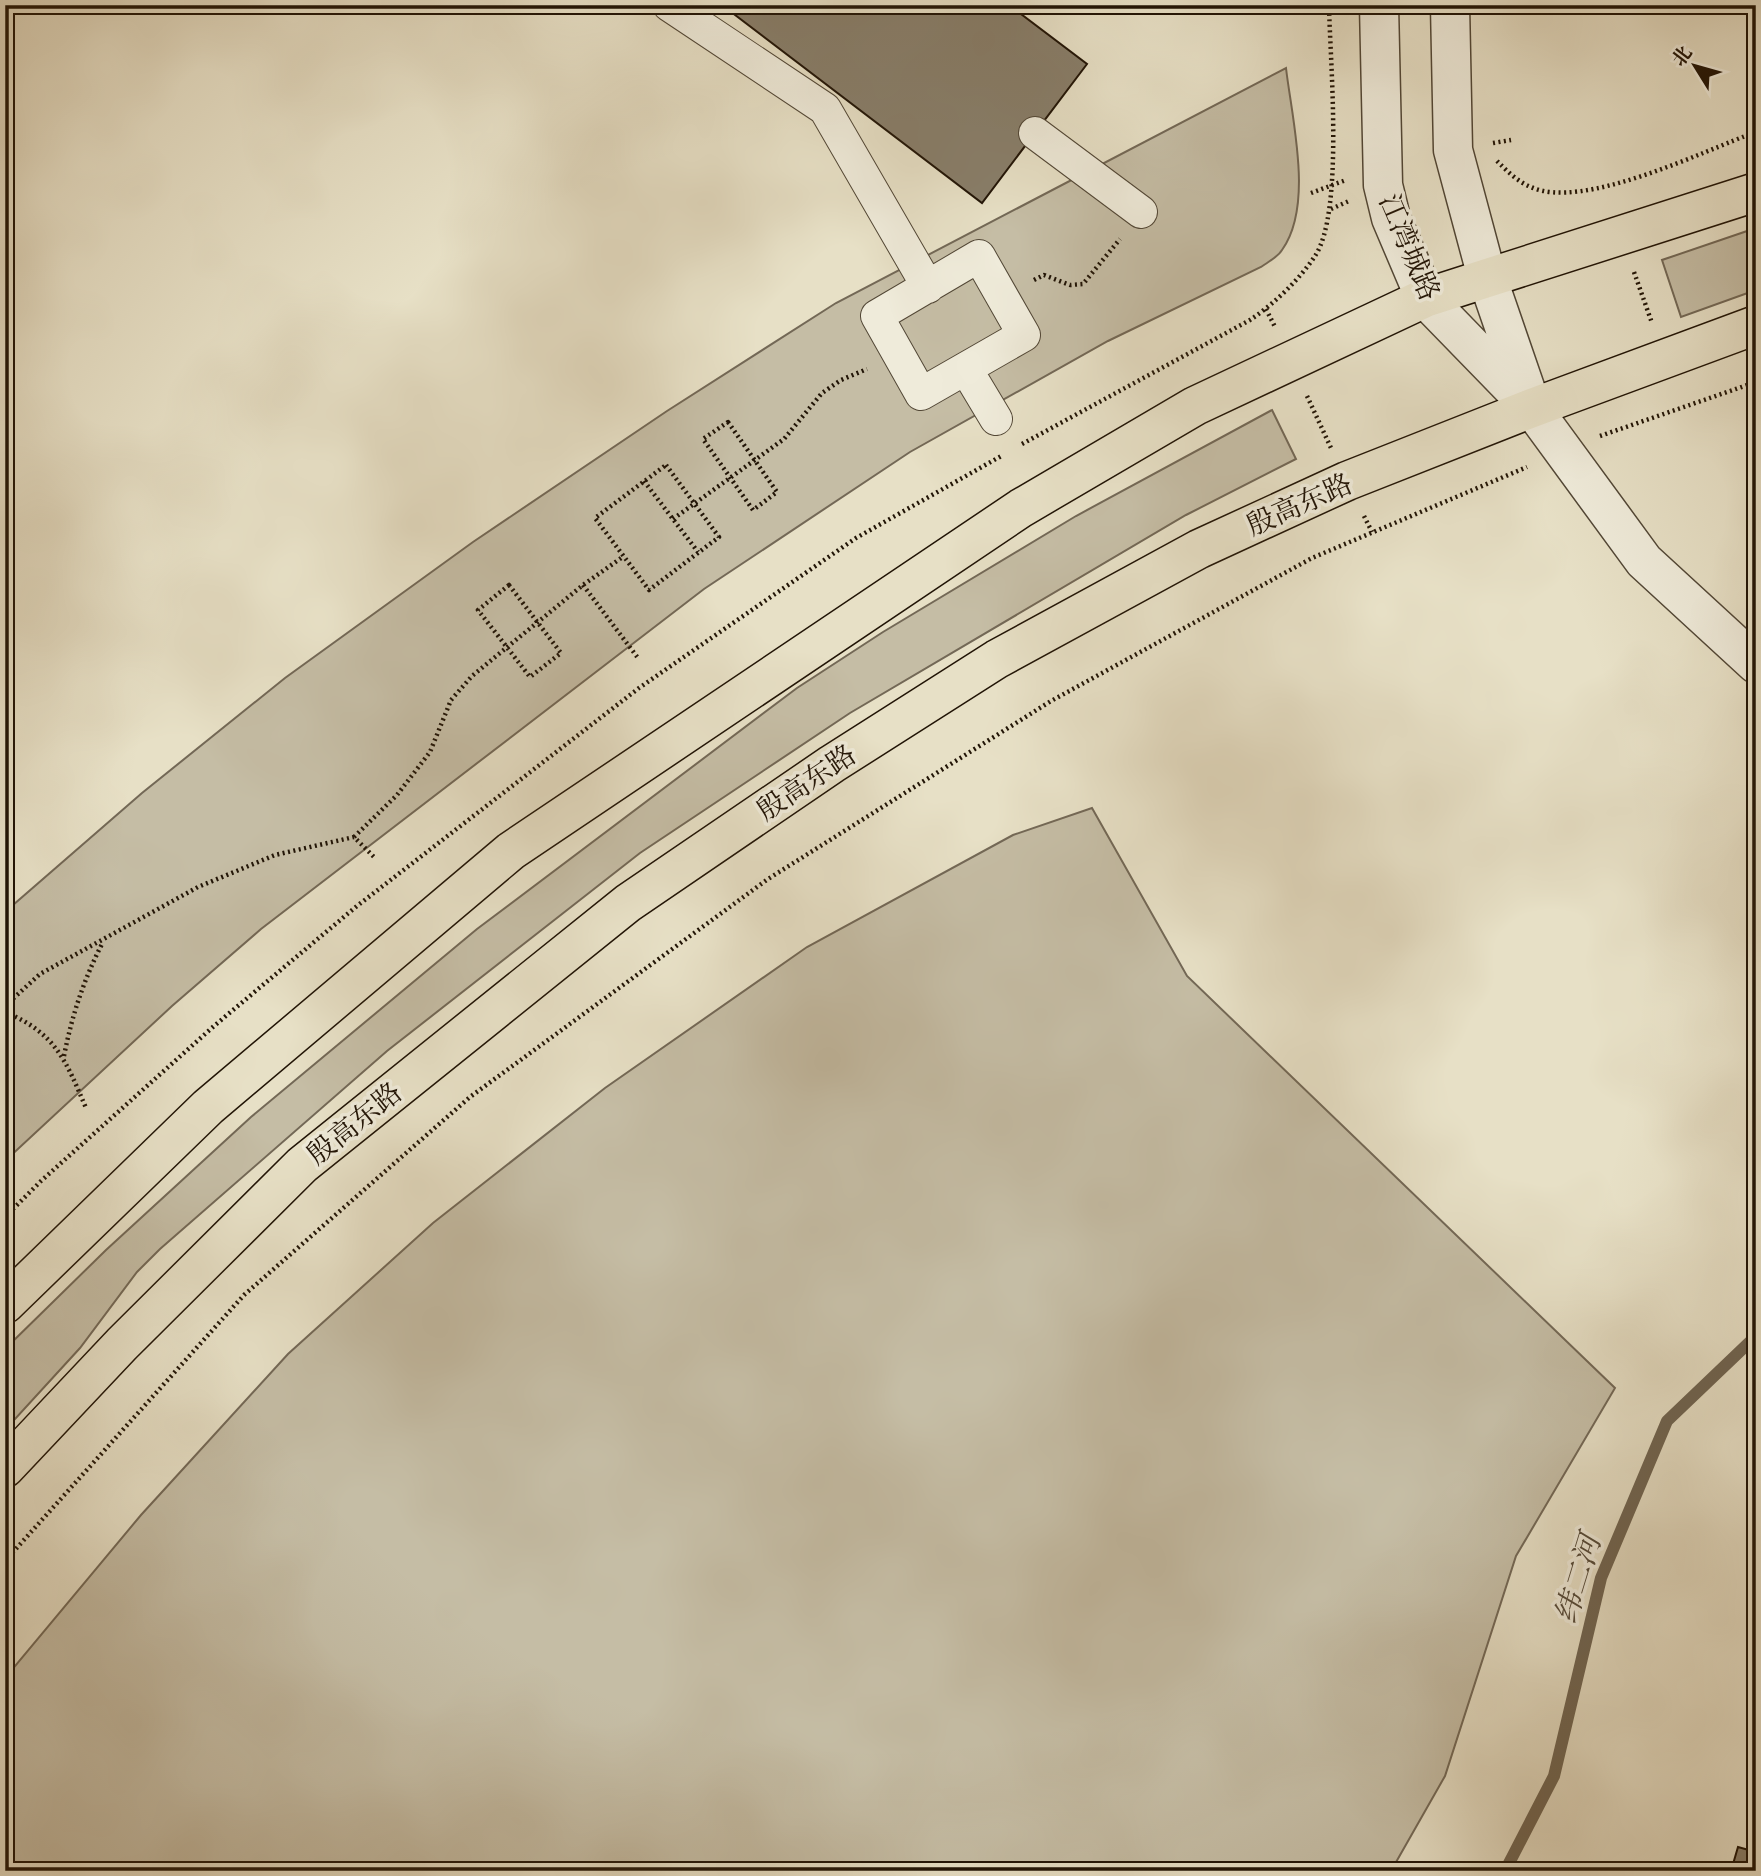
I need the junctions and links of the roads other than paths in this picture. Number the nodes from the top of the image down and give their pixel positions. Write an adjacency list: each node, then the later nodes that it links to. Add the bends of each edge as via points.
1 (669, 5): 8 (street, via 825,109)
2 (1379, 5): 9 (street, 江湾城路, via 1382,186)
3 (1450, 5): 7 (street, 江湾城路, via 1453,150)
4 (1035, 133): 6 (street)
5 (1756, 192): 7 (main road)
6 (1141, 212)
7 (1487, 278): 9 (main road); 12 (street, 江湾城路)
8 (928, 287): 11 (street, via 877,316 922,394); 11 (street, via 979,257 1024,335)
9 (1425, 298): 12 (street, 江湾城路); 15 (main road, via 1195,406 1021,508 511,851 208,1107)
10 (1756, 326): 12 (main road, 殷高东路)
11 (966, 369): 13 (street)
12 (1532, 408): 14 (street, 江湾城路, via 1644,562); 16 (main road, 殷高东路, via 1346,481 1199,549 997,659 628,903 302,1165)
13 (996, 419)
14 (1756, 664)
15 (5, 1304)
16 (5, 1468)

